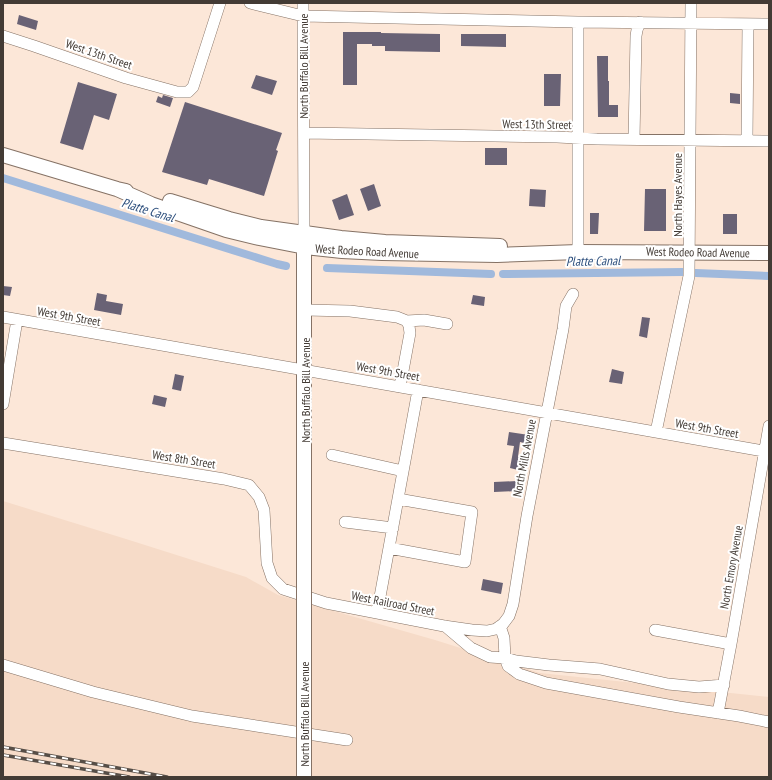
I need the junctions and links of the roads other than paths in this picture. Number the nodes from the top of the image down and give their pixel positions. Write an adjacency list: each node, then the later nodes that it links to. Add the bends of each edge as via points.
1 (220, 3): 11 (street, West 13th Street, via 193,87 188,92 177,92 126,78)
2 (250, 3): 5 (street)
3 (303, 3): 5 (street, North Buffalo Bill Avenue)
4 (690, 3): 8 (street, North Hayes Avenue)
5 (303, 16): 6 (street); 12 (street, North Buffalo Bill Avenue)
6 (578, 22): 7 (street); 13 (street)
7 (640, 22): 8 (street); 14 (street, via 636,36)
8 (690, 23): 9 (street); 15 (street, North Hayes Avenue)
9 (748, 24): 10 (street); 16 (street)
10 (769, 24)
11 (3, 36)
12 (304, 134): 13 (street, West 13th Street); 20 (street, North Buffalo Bill Avenue)
13 (578, 138): 14 (street, West 13th Street); 22 (street)
14 (634, 139): 15 (street, West 13th Street)
15 (690, 140): 16 (street, West 13th Street); 23 (street, North Hayes Avenue)
16 (747, 140): 17 (street, West 13th Street)
17 (769, 140)
18 (3, 155): 19 (main road, West Rodeo Road Avenue)
19 (116, 189): 20 (main road, West Rodeo Road Avenue, via 153,196 261,227); 21 (main road, West Rodeo Road Avenue, via 226,230)
20 (304, 233): 21 (main road, North Buffalo Bill Avenue); 22 (main road, West Rodeo Road Avenue, via 385,242)
21 (304, 247): 22 (main road, West Rodeo Road Avenue, via 342,251 489,255); 26 (main road, North Buffalo Bill Avenue)
22 (578, 252): 23 (main road, West Rodeo Road Avenue)
23 (690, 252): 24 (main road, West Rodeo Road Avenue); 37 (street, North Hayes Avenue, via 690,276)
24 (769, 253)
25 (573, 294): 35 (street, North Mills Avenue, via 566,306)
26 (305, 310): 29 (street, via 350,311 397,317); 31 (main road, North Buffalo Bill Avenue)
27 (3, 317): 28 (street, West 9th Street)
28 (17, 320): 31 (street, West 9th Street); 34 (street)
29 (407, 321): 30 (street, via 424,320); 32 (street, via 410,333)
30 (447, 324)
31 (305, 370): 32 (street, West 9th Street); 58 (main road, North Buffalo Bill Avenue, bridge)
32 (400, 387): 33 (street, West 9th Street)
33 (418, 390): 35 (street, West 9th Street); 41 (street)
34 (3, 404)
35 (547, 412): 37 (street, West 9th Street); 49 (street, North Mills Avenue, via 513,604 509,616)
36 (769, 426): 39 (street, North Emory Avenue)
37 (656, 432): 39 (street, West 9th Street)
38 (3, 443): 46 (street, West 8th Street, via 249,485 259,497 264,510 267,563 272,578)
39 (767, 451): 51 (street, North Emory Avenue)
40 (332, 455): 41 (street)
41 (403, 470): 42 (street)
42 (398, 499): 44 (street); 45 (street, via 472,512 465,562)
43 (345, 522): 44 (street)
44 (393, 528): 45 (street)
45 (389, 548): 47 (street)
46 (282, 589): 47 (street, West Railroad Street, via 326,603)
47 (377, 613): 48 (street, West Railroad Street)
48 (444, 626): 49 (street, West Railroad Street, via 487,631); 52 (street, via 471,648 490,657)
49 (500, 626): 52 (street, via 504,638)
50 (655, 630): 51 (street)
51 (731, 644): 54 (street, North Emory Avenue)
52 (505, 658): 54 (street, via 536,664 600,669 668,684 699,687); 55 (street, via 508,666 519,674 546,683)
53 (3, 665): 57 (street, via 93,692 192,716)
54 (724, 685): 55 (street, North Emory Avenue)
55 (718, 713): 56 (street)
56 (769, 722)
57 (347, 740)
58 (304, 777)

